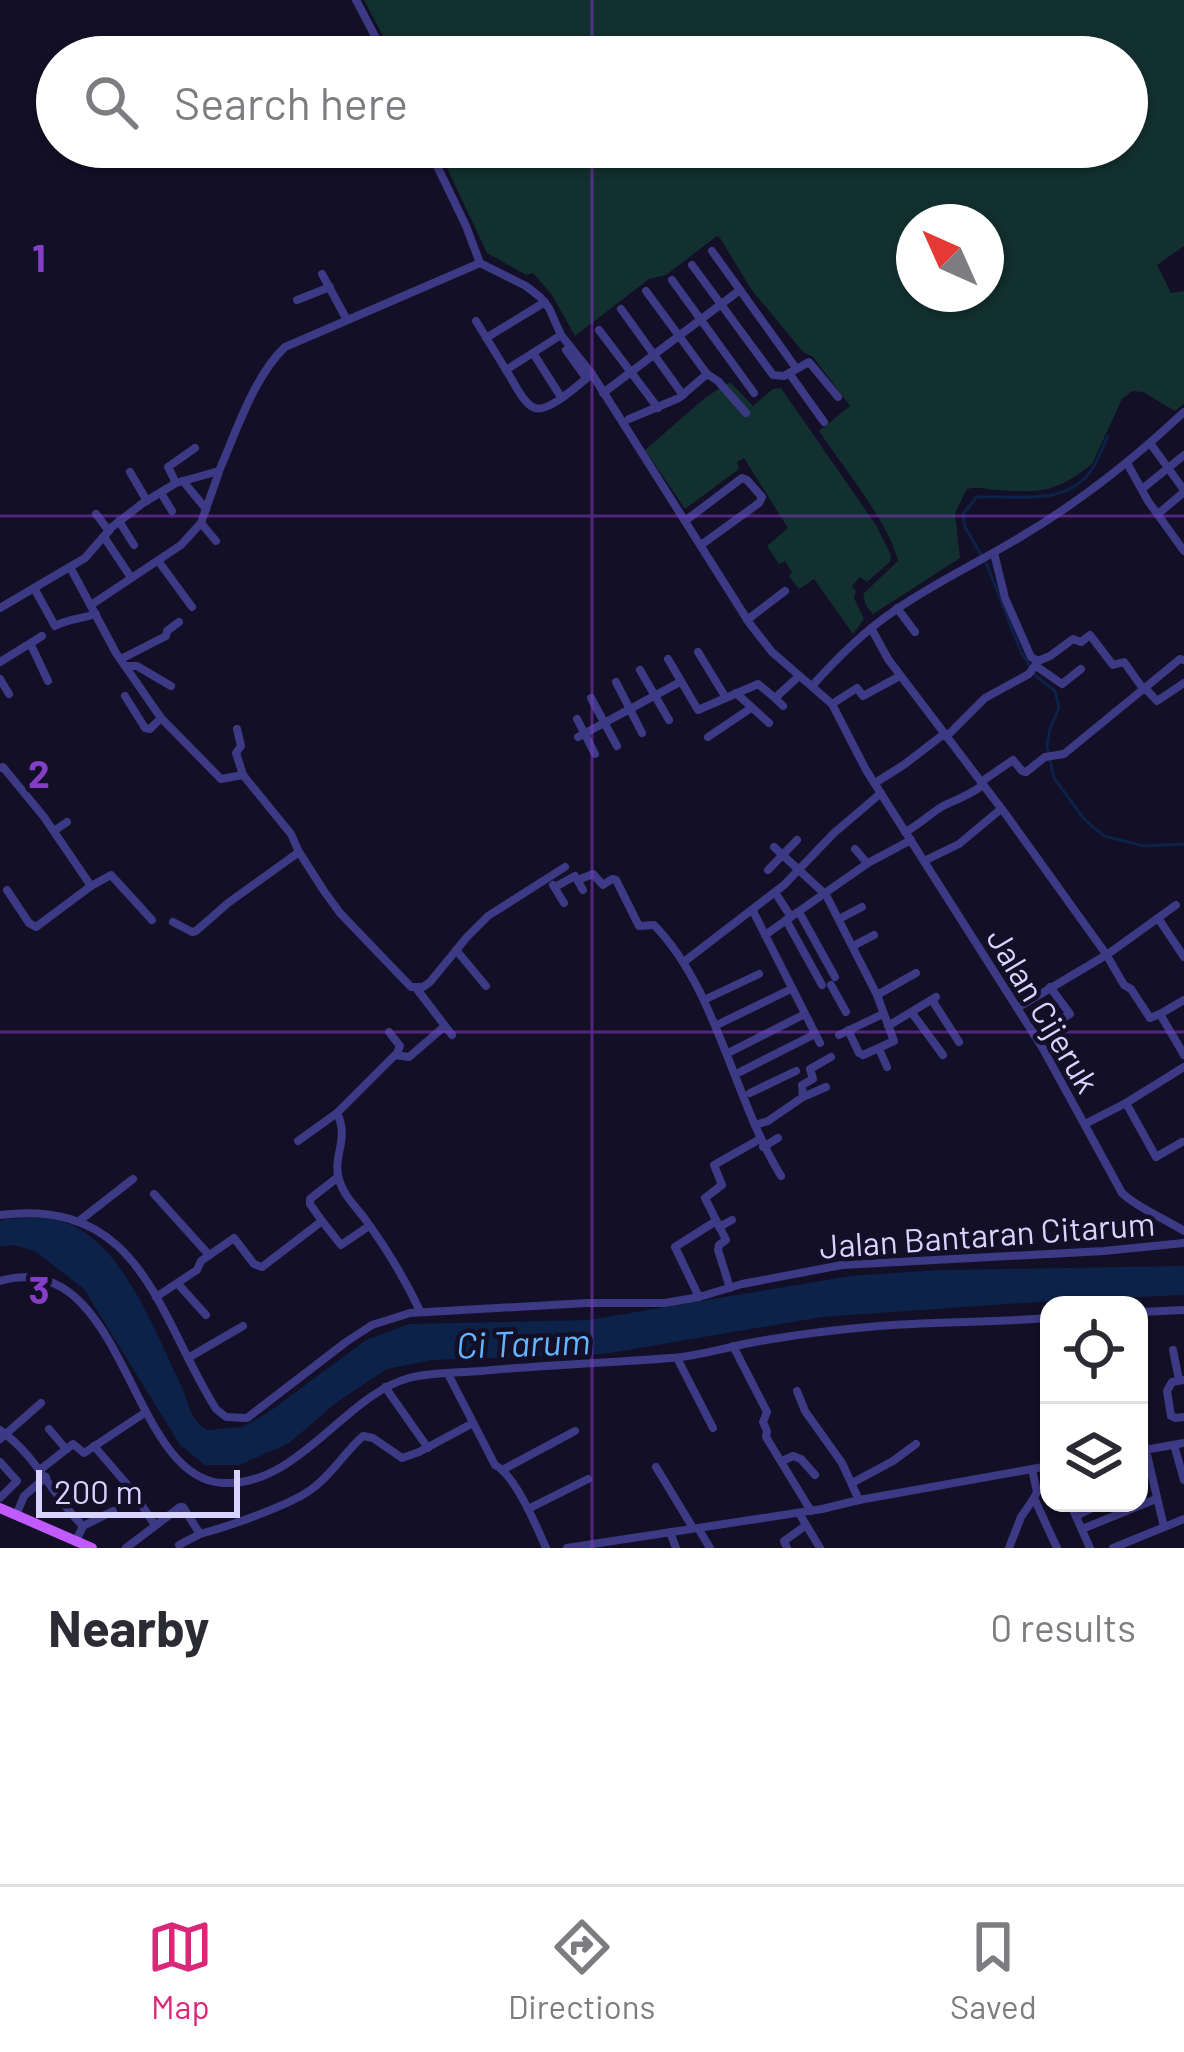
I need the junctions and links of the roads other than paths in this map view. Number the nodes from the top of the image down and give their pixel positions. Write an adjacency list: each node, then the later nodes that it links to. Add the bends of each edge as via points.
1 (356, 0): 2 (street)
2 (375, 36)
3 (438, 168): 5 (street)
4 (712, 251): 10 (street)
5 (480, 263): 13 (street); 16 (street)
6 (692, 265): 14 (street)
7 (322, 274): 9 (street)
8 (672, 280): 17 (street)
9 (330, 287): 12 (street); 16 (street)
10 (740, 290): 14 (street); 26 (street)
11 (646, 291): 21 (street)
12 (297, 300)
13 (545, 302): 20 (street); 22 (street)
14 (721, 304): 17 (street); 26 (street, via 773,374)
15 (621, 309): 24 (street)
16 (347, 320): 45 (street, via 277,355)
17 (699, 320): 21 (street); 31 (street)
18 (476, 321): 22 (street)
19 (599, 330): 27 (street)
20 (560, 336): 23 (street); 29 (street)
21 (677, 336): 24 (street); 28 (street)
22 (486, 338): 25 (street)
23 (533, 353): 25 (street); 33 (street)
24 (654, 354): 27 (street); 32 (street)
25 (506, 370): 33 (street, via 532,408)
26 (792, 370): 34 (street, via 811,363); 39 (street)
27 (630, 372): 30 (street); 35 (street)
28 (707, 374): 32 (street); 37 (street)
29 (589, 376): 30 (street); 33 (street)
30 (603, 393): 57 (street)
31 (754, 393)
32 (683, 395): 35 (street)
33 (562, 397)
34 (838, 397)
35 (658, 408): 38 (street)
36 (1184, 412): 40 (street)
37 (746, 413)
38 (629, 419)
39 (824, 422)
40 (1150, 443): 43 (street); 44 (street)
41 (195, 448): 47 (street, via 167,466)
42 (1184, 455): 44 (street)
43 (1127, 464): 48 (street); 64 (street)
44 (1168, 469): 48 (street); 49 (street)
45 (219, 471): 47 (street); 52 (street)
46 (130, 472): 51 (street)
47 (179, 482): 50 (street); 52 (street)
48 (1142, 490): 55 (street)
49 (1184, 491): 55 (street)
50 (160, 493): 51 (street); 53 (street)
51 (147, 501): 56 (street)
52 (207, 510): 58 (street)
53 (172, 511)
54 (96, 514): 59 (street)
55 (1158, 514): 63 (street)
56 (119, 521): 59 (street); 61 (street)
57 (685, 521): 62 (street); 62 (street, via 739,479 762,497)
58 (201, 523): 60 (street); 65 (street)
59 (106, 534): 66 (street); 67 (street)
60 (216, 542)
61 (134, 545)
62 (701, 545): 74 (street)
63 (1184, 551)
64 (992, 554): 72 (street); 85 (street)
65 (158, 562): 67 (street); 70 (street)
66 (70, 567): 68 (street); 73 (street)
67 (130, 576): 73 (street)
68 (34, 588): 71 (street); 73 (street, via 55,626)
69 (785, 592): 74 (street)
70 (191, 607)
71 (0, 608)
72 (897, 608): 76 (street); 77 (street)
73 (94, 609): 84 (street)
74 (746, 620): 90 (street)
75 (179, 622): 84 (street)
76 (871, 628): 89 (street); 96 (street)
77 (916, 632)
78 (42, 637): 79 (street)
79 (31, 645): 83 (street); 92 (street)
80 (698, 652): 102 (street)
81 (668, 659): 94 (street)
82 (1184, 660): 88 (street)
83 (0, 662)
84 (123, 663): 95 (street); 109 (street)
85 (1035, 667): 86 (street, via 1062,684); 98 (street, via 1090,635); 117 (street)
86 (1081, 669)
87 (640, 670): 101 (street)
88 (1164, 674): 97 (street); 98 (street)
89 (900, 676): 105 (street); 117 (street)
90 (798, 677): 96 (street); 104 (street)
91 (0, 679): 99 (street)
92 (48, 681)
93 (616, 682): 108 (street)
94 (680, 682): 101 (street); 102 (street, via 698,710)
95 (171, 686)
96 (812, 686): 105 (street)
97 (1180, 686): 98 (street, via 1157,701)
98 (1144, 689): 124 (street, via 1060,756 1026,772 1013,760)
99 (9, 694)
100 (125, 696): 109 (street, via 146,728)
101 (655, 696): 108 (street); 111 (street)
102 (731, 696): 104 (street, via 760,684); 107 (street)
103 (590, 698): 112 (street)
104 (775, 698): 106 (street)
105 (832, 704): 123 (street, Jalan Cijeruk)
106 (783, 706)
107 (752, 708): 113 (street); 118 (street)
108 (629, 709): 112 (street); 115 (street)
109 (161, 718): 122 (street, via 222,780)
110 (577, 719): 116 (street)
111 (669, 720)
112 (604, 722): 116 (street); 119 (street)
113 (769, 723)
114 (237, 729): 122 (street)
115 (642, 733)
116 (581, 735): 120 (street)
117 (945, 735): 123 (street); 124 (street)
118 (708, 737)
119 (616, 746)
120 (595, 754)
121 (0, 768): 128 (street)
122 (243, 775): 133 (street)
123 (874, 783): 125 (street, Jalan Cijeruk)
124 (982, 784): 126 (street); 129 (street)
125 (881, 794): 129 (street, Jalan Cijeruk); 139 (street)
126 (1001, 808): 135 (street); 158 (street)
127 (67, 822): 128 (street)
128 (54, 831): 141 (street)
129 (908, 836): 135 (street, Jalan Cijeruk); 136 (street)
130 (797, 840): 134 (street)
131 (774, 847): 134 (street)
132 (855, 849): 136 (street)
133 (298, 852): 153 (street, via 195,932); 167 (street, via 340,914)
134 (782, 855): 138 (street); 139 (street)
135 (924, 862): 171 (street, Jalan Cijeruk)
136 (868, 863): 143 (street)
137 (565, 867): 140 (street)
138 (768, 870)
139 (799, 872): 143 (street); 160 (street)
140 (552, 883): 145 (street); 157 (street, via 488,916); 160 (street, via 574,876 580,885 593,874 604,886 616,880 639,926 654,925)
141 (91, 886): 142 (street, via 36,927); 152 (street, via 114,876)
142 (7, 890)
143 (826, 895): 149 (street); 151 (street)
144 (778, 897): 149 (street)
145 (564, 903)
146 (1177, 905): 150 (street)
147 (862, 907): 151 (street)
148 (754, 913): 154 (street)
149 (792, 916): 154 (street); 163 (street); 163 (street)
150 (1158, 918): 158 (street); 159 (street)
151 (839, 919): 156 (street)
152 (152, 920)
153 (173, 922)
154 (765, 935): 166 (street)
155 (874, 935): 156 (street)
156 (854, 946): 168 (street)
157 (456, 950): 164 (street); 167 (street, via 430,982)
158 (1106, 954): 165 (street); 175 (street, via 1150,1017)
159 (1184, 957)
160 (685, 961): 201 (street)
161 (916, 973): 168 (street)
162 (759, 974): 169 (street)
163 (830, 982): 172 (street)
164 (486, 986)
165 (1051, 987): 171 (street); 181 (street, via 1070,1014)
166 (791, 988): 176 (street); 177 (street)
167 (412, 990): 178 (street)
168 (877, 995): 174 (street)
169 (708, 998)
170 (1184, 1000): 175 (street)
171 (1017, 1008): 181 (street, Jalan Cijeruk)
172 (846, 1012)
173 (912, 1013): 179 (street); 184 (street, via 934,998); 188 (street)
174 (883, 1014): 179 (street); 185 (street, via 843,1033 861,1054)
175 (1160, 1014): 183 (street)
176 (805, 1015): 186 (street); 194 (street, via 818,1038)
177 (719, 1024)
178 (445, 1026): 182 (street); 187 (street, via 409,1057)
179 (888, 1026): 185 (street, via 894,1041)
180 (389, 1032): 187 (street)
181 (1034, 1035): 200 (street, Jalan Cijeruk)
182 (452, 1036)
183 (1180, 1041): 189 (street)
184 (959, 1042)
185 (879, 1049): 191 (street)
186 (730, 1052)
187 (398, 1053): 199 (street)
188 (943, 1055)
189 (1184, 1055)
190 (831, 1058): 195 (street, via 811,1068)
191 (887, 1067)
192 (1184, 1067): 198 (street)
193 (796, 1071): 196 (street)
194 (740, 1072)
195 (813, 1079): 197 (street, via 802,1085); 197 (street, via 822,1089)
196 (750, 1093)
197 (803, 1097): 201 (street)
198 (1126, 1103): 200 (street); 204 (street, via 1154,1156)
199 (337, 1113): 203 (street); 207 (street)
200 (1085, 1124): 216 (street, Jalan Cijeruk, via 1126,1198)
201 (755, 1125): 205 (street)
202 (778, 1138): 205 (street)
203 (298, 1142)
204 (1182, 1142)
205 (762, 1143): 206 (street); 214 (street, via 714,1165 722,1185 704,1200)
206 (781, 1176)
207 (338, 1177): 213 (street, via 310,1199); 215 (street)
208 (133, 1179): 212 (street)
209 (154, 1194): 218 (street)
210 (0, 1215): 212 (street, Jalan Bantaran Citarum)
211 (733, 1220): 214 (street)
212 (79, 1221): 222 (street, Jalan Bantaran Citarum, via 126,1253)
213 (322, 1221): 215 (street, via 341,1245); 218 (street, via 262,1267 235,1238)
214 (718, 1224): 221 (street); 223 (street, via 675,1246)
215 (369, 1226): 225 (street)
216 (1184, 1232)
217 (1184, 1243): 221 (street, Jalan Bantaran Citarum, via 842,1265)
218 (208, 1255): 220 (street)
219 (0, 1281): 239 (street, via 30,1277 70,1291)
220 (178, 1284): 222 (street); 227 (street)
221 (730, 1288): 223 (street, Jalan Bantaran Citarum)
222 (156, 1297): 232 (street, Jalan Bantaran Citarum)
223 (699, 1297): 225 (street, Jalan Bantaran Citarum)
224 (1184, 1310): 226 (street)
225 (420, 1312): 232 (street, Jalan Bantaran Citarum, via 372,1325 247,1418 220,1413)
226 (1148, 1312)
227 (206, 1315)
228 (1040, 1318): 230 (street, via 871,1326)
229 (243, 1326): 232 (street)
230 (734, 1346): 233 (street); 252 (street)
231 (1173, 1350): 235 (street)
232 (188, 1358)
233 (677, 1358): 234 (street); 242 (street)
234 (448, 1373): 236 (street); 241 (street)
235 (1182, 1380): 240 (street, via 1166,1390 1172,1415)
236 (385, 1387): 239 (street, via 284,1465 227,1484 205,1481 179,1459); 249 (street)
237 (797, 1391): 265 (street)
238 (41, 1403): 245 (street)
239 (146, 1412): 248 (street)
240 (1184, 1417)
241 (473, 1423): 249 (street); 256 (street)
242 (713, 1428)
243 (49, 1430): 250 (street)
244 (575, 1431): 256 (street)
245 (2, 1434): 259 (street)
246 (916, 1444): 265 (street)
247 (1179, 1444): 251 (street); 262 (street)
248 (94, 1446): 250 (street); 281 (street)
249 (428, 1448): 289 (street, via 402,1458 363,1436 306,1493)
250 (66, 1449): 259 (street)
251 (1148, 1449)
252 (782, 1461): 260 (street, via 797,1457); 274 (street)
253 (0, 1462): 268 (street, via 17,1481)
254 (656, 1467): 285 (street)
255 (1040, 1468): 257 (street)
256 (504, 1469): 272 (street)
257 (1032, 1469): 267 (street); 270 (street)
258 (1148, 1469): 263 (street)
259 (44, 1473): 277 (street); 282 (street)
260 (814, 1475)
261 (588, 1478): 272 (street)
262 (1184, 1480)
263 (1151, 1481): 264 (street); 269 (street)
264 (1148, 1482)
265 (852, 1483): 270 (street)
266 (1040, 1493): 267 (street)
267 (1036, 1495): 286 (street); 304 (street)
268 (0, 1498)
269 (1156, 1499): 284 (street); 287 (street)
270 (859, 1500): 274 (street)
271 (0, 1508): 277 (main road)
272 (528, 1509): 295 (street)
273 (113, 1511): 282 (street)
274 (811, 1511): 278 (street)
275 (1074, 1512): 279 (street)
276 (1084, 1512): 279 (street)
277 (17, 1513): 290 (main road)
278 (799, 1513): 283 (street); 285 (street)
279 (1076, 1516): 287 (street)
280 (1184, 1519): 284 (street)
281 (155, 1525): 289 (street, via 183,1507); 294 (street)
282 (83, 1526): 290 (street)
283 (806, 1526): 300 (street, via 785,1540); 301 (street)
284 (1163, 1527): 291 (street)
285 (696, 1528): 288 (street); 299 (street)
286 (1017, 1528): 302 (street); 303 (street)
287 (1082, 1528): 305 (street)
288 (665, 1533): 296 (street); 297 (street); 298 (street)
289 (200, 1534): 292 (street)
290 (76, 1541): 293 (main road)
291 (1138, 1543): 306 (street)
292 (179, 1545)
293 (92, 1548)
294 (126, 1548)
295 (546, 1548)
296 (567, 1548)
297 (666, 1548)
298 (676, 1548)
299 (710, 1548)
300 (787, 1548)
301 (820, 1548)
302 (1009, 1548)
303 (1025, 1548)
304 (1058, 1548)
305 (1090, 1548)
306 (1113, 1548)

